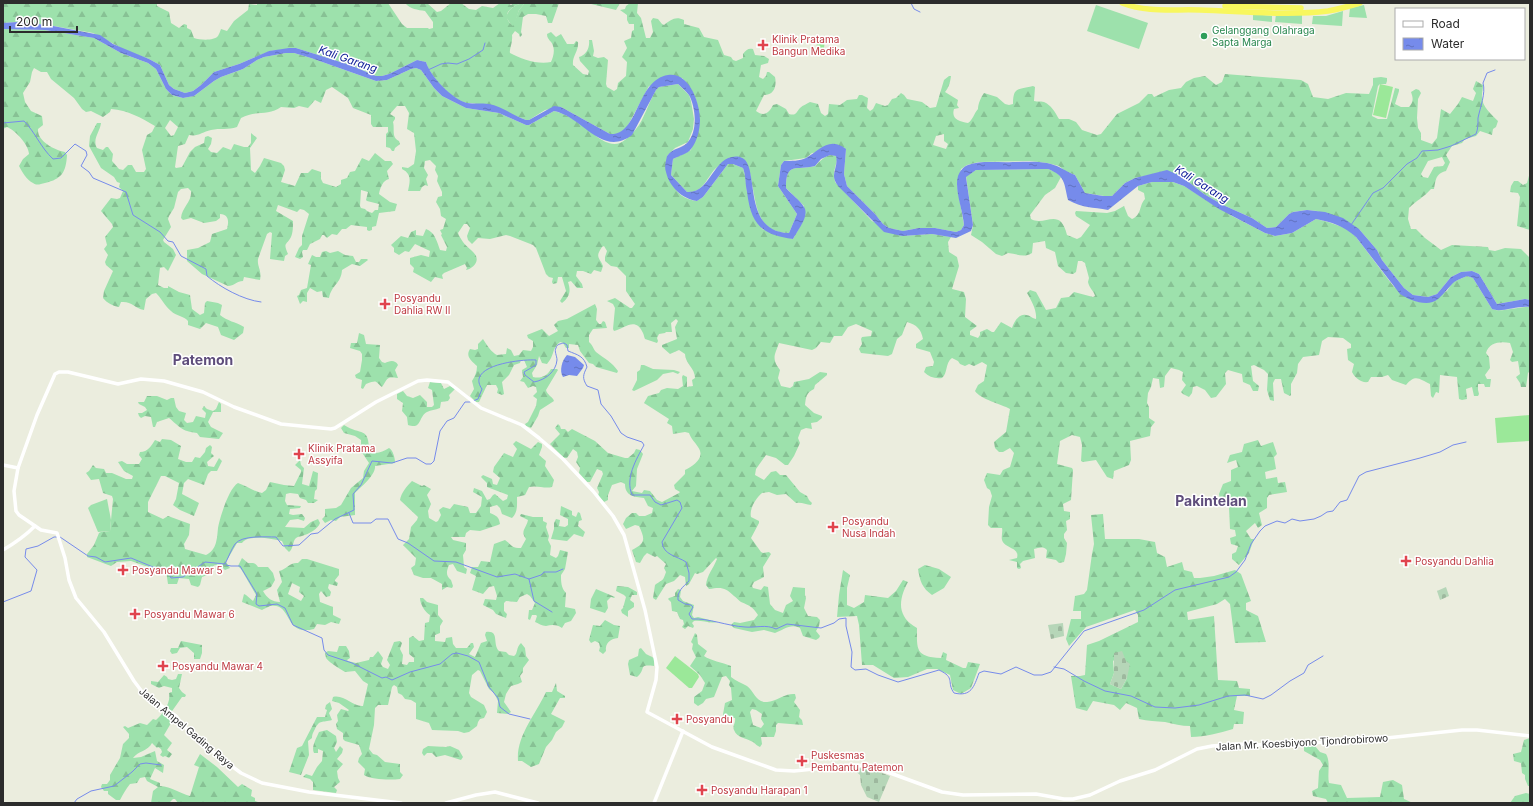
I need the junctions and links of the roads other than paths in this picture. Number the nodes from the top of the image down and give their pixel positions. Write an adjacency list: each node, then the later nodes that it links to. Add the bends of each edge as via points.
1 (1122, 3): 6 (highway, via 1147,10)
2 (1134, 3): 6 (highway, via 1154,7)
3 (1347, 3): 5 (highway)
4 (1360, 3): 5 (highway)
5 (1338, 7): 6 (highway)
6 (1198, 8)
7 (3, 465): 8 (main road)
8 (18, 468): 9 (main road, via 14,491 16,511); 11 (main road, Jalan Mr. Koesbiyono Tjondrobirowo, via 36,417 51,382 59,372 118,384 141,379 164,381 203,392 234,407 281,424 331,429 418,381 443,381 452,384 481,408 522,425 540,438 576,473 617,521 624,535 645,610 657,664 656,680 647,712)
9 (35, 526): 10 (main road, via 24,537); 13 (main road, Jalan Ampel Gading Raya, via 58,535 76,598 104,632 143,693 176,716 190,733 217,755 241,773 265,784)
10 (3, 550)
11 (683, 731): 12 (main road, Jalan Mr. Koesbiyono Tjondrobirowo, via 712,747 778,770 871,766 942,792 963,795 1036,794 1069,799 1090,795 1212,746 1377,740 1468,730); 16 (main road)
12 (1530, 736)
13 (401, 803)
14 (446, 803): 15 (main road, via 495,792)
15 (538, 803)
16 (654, 803)

